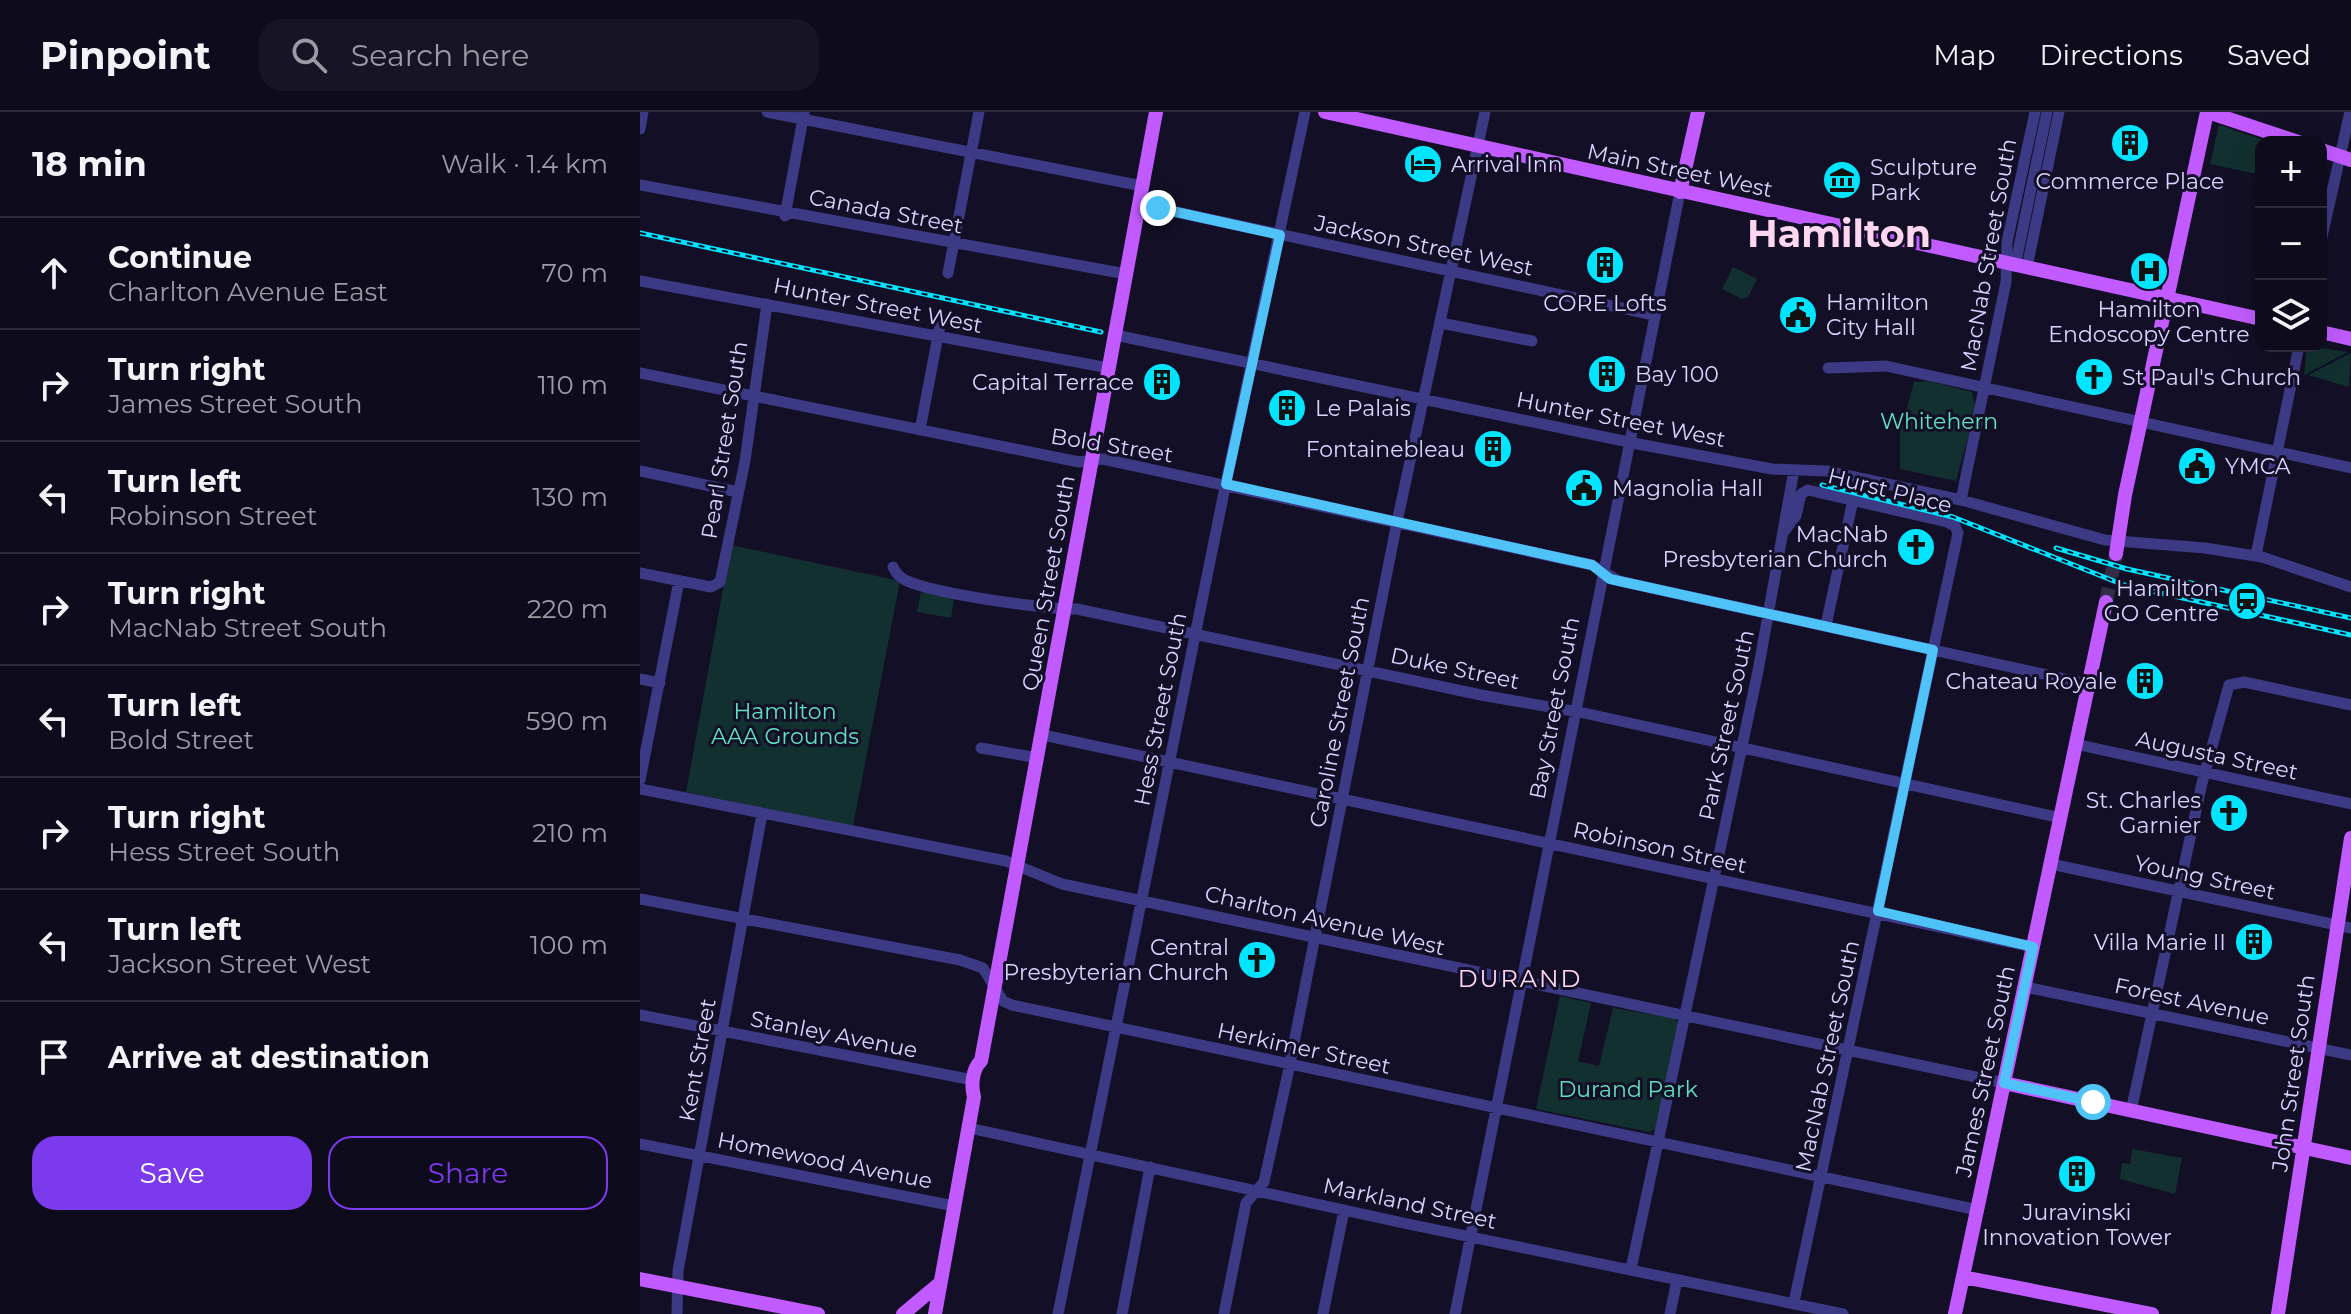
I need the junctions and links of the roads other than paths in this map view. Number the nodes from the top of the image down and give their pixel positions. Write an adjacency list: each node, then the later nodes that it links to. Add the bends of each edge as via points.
1 (643, 112): 15 (street)
2 (767, 112): 14 (street)
3 (979, 112): 18 (street)
4 (1156, 112): 21 (main road, Queen Street South)
5 (1305, 112): 26 (street, Hess Street South)
6 (1325, 112): 17 (main road, Main Street West)
7 (1485, 112): 17 (street, Caroline Street South)
8 (1698, 112): 22 (main road, Bay Street South)
9 (2035, 112): 28 (street, MacNab Street South, via 2007,242)
10 (2047, 112): 28 (street, MacNab Street South)
11 (2059, 112): 28 (street, MacNab Street South)
12 (2207, 112): 16 (main road); 33 (main road)
13 (2350, 112): 19 (street)
14 (804, 116): 18 (street); 24 (street)
15 (640, 129)
16 (2280, 136)
17 (1479, 147): 22 (main road, Main Street West); 29 (street, Caroline Street South)
18 (972, 150): 21 (street); 27 (street)
19 (2346, 158): 25 (street)
20 (640, 185): 24 (street, Canada Street)
21 (1142, 186): 23 (main road, Queen Street South)
22 (1680, 192): 28 (main road, Main Street West); 35 (street, Bay Street South)
23 (1139, 204): 26 (street, Jackson Street West); 31 (main road, Queen Street South)
24 (785, 214): 27 (street, Canada Street)
25 (2327, 221)
26 (1280, 235): 29 (street, Jackson Street West); 45 (street, Hess Street South)
27 (953, 243): 30 (street); 31 (street, Canada Street)
28 (2017, 266): 33 (main road, Main Street West); 49 (street, MacNab Street South)
29 (1452, 271): 35 (street, Jackson Street West); 38 (street, Caroline Street South)
30 (948, 273)
31 (1126, 274): 40 (main road, Queen Street South)
32 (640, 281): 34 (street, Hunter Street West)
33 (2167, 298): 36 (main road, Main Street West); 52 (main road)
34 (767, 304): 41 (street, Hunter Street West); 50 (street, Pearl Street South)
35 (1654, 315): 54 (street, Bay Street South)
36 (2255, 318)
37 (941, 320): 41 (street)
38 (1441, 323): 43 (street); 51 (street, Caroline Street South)
39 (2327, 333): 42 (main road)
40 (1115, 335): 45 (street, Hunter Street West); 46 (main road, Queen Street South)
41 (938, 336): 46 (street, Hunter Street West); 53 (street)
42 (2351, 339)
43 (1532, 341)
44 (2298, 352): 55 (street)
45 (1252, 362): 51 (street, Hunter Street West); 60 (street, Hess Street South)
46 (1109, 368): 56 (main road, Queen Street South)
47 (1828, 368): 49 (street, via 1886,366)
48 (640, 373): 50 (street, Bold Street)
49 (1983, 390): 52 (street); 63 (street, MacNab Street South)
50 (753, 395): 53 (street, Bold Street); 61 (street, Pearl Street South)
51 (1424, 399): 54 (street, Hunter Street West); 64 (street, Caroline Street South)
52 (2140, 423): 55 (street); 67 (main road)
53 (920, 430): 56 (street, Bold Street, via 1079,462)
54 (1629, 442): 58 (street, Hunter Street West); 71 (street, Bay Street South)
55 (2276, 452): 57 (street); 68 (street)
56 (1092, 460): 60 (street, Bold Street); 75 (main road, Queen Street South)
57 (2351, 468)
58 (1794, 470): 63 (street, Hunter Street West, via 1827,471); 66 (street, Park Street South)
59 (640, 471): 61 (street)
60 (1226, 484): 64 (street, Bold Street); 78 (street, Hess Street South)
61 (738, 492): 72 (street, Pearl Street South, via 720,582 711,587)
62 (1853, 500): 65 (street, Hurst Place); 66 (street, Hurst Place, via 1804,491 1796,516); 77 (street)
63 (1961, 500): 67 (street, Hunter Street West)
64 (1397, 522): 71 (street, Bold Street, via 1592,565); 80 (street, Caroline Street South)
65 (1956, 531): 79 (street, MacNab Street South)
66 (1783, 533): 76 (street, Park Street South)
67 (2117, 548): 68 (street, Hunter Street West)
68 (2256, 555): 73 (street, Hunter Street West)
69 (893, 567): 75 (street, Duke Street, via 902,579 921,585)
70 (640, 573): 72 (street)
71 (1603, 573): 76 (street, Bold Street, via 1619,581); 85 (street, Bay Street South)
72 (679, 581): 82 (street)
73 (2351, 587)
74 (2106, 602): 83 (main road, James Street South)
75 (1065, 609): 78 (street, Duke Street); 86 (main road, Queen Street South)
76 (1769, 613): 77 (street, Bold Street); 88 (street, Park Street South)
77 (1826, 625): 79 (street, Bold Street)
78 (1196, 634): 80 (street, Duke Street); 91 (street, Hess Street South)
79 (1933, 650): 83 (street, Bold Street); 94 (street, MacNab Street South)
80 (1368, 670): 85 (street, Duke Street); 96 (street, Caroline Street South)
81 (640, 679): 82 (street)
82 (660, 683): 93 (street)
83 (2088, 684): 87 (main road, James Street South)
84 (2351, 705): 92 (street, via 2233,683)
85 (1575, 712): 88 (street, Duke Street); 101 (street, Bay Street South)
86 (1043, 735): 90 (main road, Queen Street South); 91 (street, Robinson Street)
87 (2075, 744): 92 (street, Augusta Street); 99 (main road, James Street South)
88 (1740, 747): 94 (street, Duke Street); 104 (street, Park Street South)
89 (981, 748): 90 (street)
90 (1038, 758): 103 (main road, Queen Street South)
91 (1169, 762): 96 (street, Robinson Street); 107 (street, Hess Street South)
92 (2206, 773): 97 (street, Augusta Street); 105 (street)
93 (640, 780)
94 (1906, 783): 99 (street, Duke Street); 108 (street, MacNab Street South)
95 (640, 789): 98 (street, Charlton Avenue West)
96 (1342, 799): 101 (street, Robinson Street); 111 (street, Caroline Street South)
97 (2351, 804)
98 (762, 814): 103 (street, Charlton Avenue West); 109 (street, Kent Street)
99 (2061, 818): 102 (main road, James Street South)
100 (2351, 838): 110 (main road, John Street South)
101 (1550, 844): 104 (street, Robinson Street); 113 (street, Bay Street South)
102 (2051, 864): 105 (street, Young Street); 112 (main road, James Street South)
103 (1018, 867): 107 (street, Charlton Avenue West, via 1062,884); 114 (main road, Queen Street South)
104 (1714, 879): 108 (street, Robinson Street); 118 (street, Park Street South)
105 (2178, 892): 110 (street, Young Street); 116 (street)
106 (640, 899): 109 (street, Herkimer Street)
107 (1142, 900): 111 (street, Charlton Avenue West); 119 (street, Hess Street South)
108 (1878, 911): 112 (street, Robinson Street); 122 (street, MacNab Street South)
109 (743, 918): 114 (street, Herkimer Street, via 960,960 983,968); 120 (street, Kent Street)
110 (2344, 927): 121 (main road, John Street South)
111 (1314, 940): 113 (street, Charlton Avenue West); 125 (street, Caroline Street South)
112 (2033, 947): 115 (main road, James Street South)
113 (1522, 982): 118 (street, Charlton Avenue West); 129 (street, Bay Street South)
114 (995, 986): 119 (street, Herkimer Street, via 1008,1004); 124 (main road, Queen Street South)
115 (2025, 987): 116 (street, Forest Avenue); 127 (main road, James Street South)
116 (2153, 1013): 121 (street, Forest Avenue); 130 (street)
117 (640, 1015): 120 (street, Stanley Avenue)
118 (1685, 1018): 122 (street, Charlton Avenue West); 132 (street, Park Street South)
119 (1116, 1028): 125 (street, Herkimer Street); 135 (street, Hess Street South)
120 (722, 1032): 126 (street, Stanley Avenue); 136 (street, Kent Street)
121 (2319, 1048): 123 (street, Forest Avenue); 134 (main road, John Street South)
122 (1849, 1049): 127 (street, Charlton Avenue West); 139 (street, MacNab Street South)
123 (2351, 1055)
124 (981, 1061): 126 (main road, Queen Street South); 128 (main road, Queen Street South, via 980,1092)
125 (1290, 1064): 129 (street, Herkimer Street); 140 (street, Caroline Street South, via 1264,1182)
126 (973, 1080): 128 (main road, Queen Street South)
127 (2004, 1083): 130 (main road); 143 (main road, James Street South)
128 (974, 1097): 131 (main road, Queen Street South)
129 (1497, 1110): 132 (street, Herkimer Street); 144 (street, Bay Street South)
130 (2131, 1111): 134 (main road)
131 (969, 1128): 135 (street, Markland Street); 141 (main road, Queen Street South)
132 (1657, 1143): 139 (street, Herkimer Street); 145 (street, Park Street South)
133 (640, 1144): 136 (street, Homewood Avenue)
134 (2304, 1148): 137 (main road); 166 (main road, John Street South)
135 (1091, 1154): 138 (street, Markland Street); 157 (street, Hess Street South)
136 (700, 1156): 141 (street, Homewood Avenue); 150 (street, Kent Street)
137 (2351, 1158)
138 (1150, 1167): 140 (street, Markland Street); 158 (street)
139 (1822, 1176): 143 (street, Herkimer Street); 151 (street, MacNab Street South)
140 (1255, 1190): 142 (street, Markland Street); 159 (street, Caroline Street South, via 1246,1203)
141 (954, 1206): 149 (main road, Queen Street South)
142 (1344, 1210): 144 (street, Markland Street); 160 (street)
143 (1978, 1210): 146 (main road, James Street South)
144 (1471, 1237): 145 (street, Markland Street); 161 (street, Bay Street South)
145 (1631, 1269): 148 (street, Markland Street)
146 (1963, 1277): 164 (main road, James Street South); 165 (main road)
147 (640, 1279): 150 (main road)
148 (1677, 1280): 151 (street, Markland Street); 162 (street)
149 (941, 1283): 155 (main road); 156 (main road, Queen Street South)
150 (678, 1286): 152 (main road); 153 (street, Kent Street)
151 (1794, 1302): 163 (street, Markland Street)
152 (757, 1308): 154 (main road)
153 (677, 1314)
154 (818, 1314)
155 (903, 1314)
156 (935, 1314)
157 (1058, 1314)
158 (1122, 1314)
159 (1224, 1314)
160 (1323, 1314)
161 (1455, 1314)
162 (1670, 1314)
163 (1843, 1314)
164 (1955, 1314)
165 (2152, 1314)
166 (2278, 1314)

